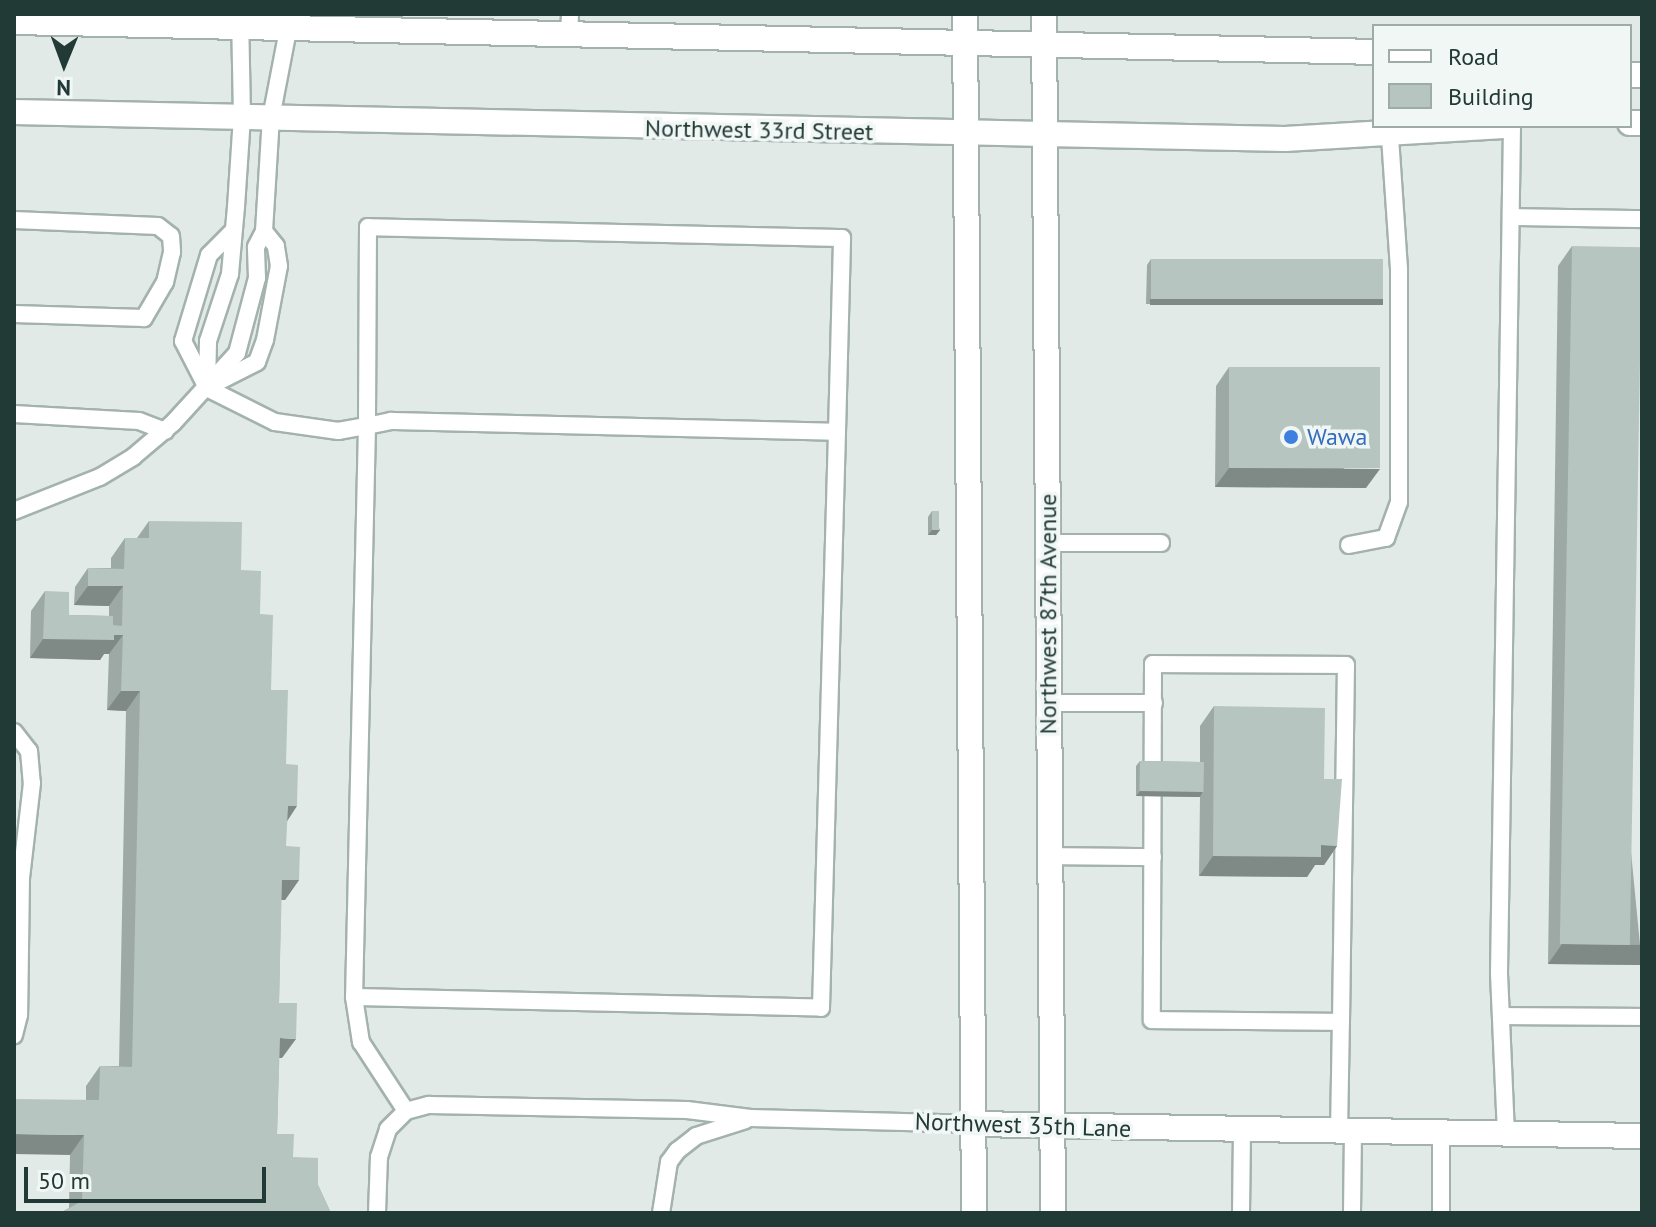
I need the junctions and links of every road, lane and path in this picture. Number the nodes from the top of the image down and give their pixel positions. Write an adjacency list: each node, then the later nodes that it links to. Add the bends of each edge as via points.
1 (965, 14): 7 (street)
2 (1044, 14): 8 (street, Northwest 87th Avenue)
3 (27, 19): 4 (street)
4 (240, 20): 5 (street); 11 (lane)
5 (290, 21): 6 (street); 12 (lane)
6 (570, 24): 7 (street)
7 (965, 43): 8 (street); 15 (street)
8 (1045, 44): 9 (street); 16 (street, Northwest 87th Avenue)
9 (1372, 52)
10 (14, 112): 11 (street, Northwest 33rd Street)
11 (242, 117): 12 (street, Northwest 33rd Street); 21 (lane)
12 (271, 118): 15 (street, Northwest 33rd Street); 22 (lane)
13 (1481, 128): 17 (street, Northwest 33rd Street)
14 (1512, 128): 18 (lane)
15 (966, 134): 16 (street, Northwest 33rd Street); 45 (street)
16 (1045, 136): 17 (street, Northwest 33rd Street); 30 (street, Northwest 87th Avenue)
17 (1390, 136): 32 (lane, via 1398,327 1397,516 1386,538)
18 (1511, 217): 19 (lane); 39 (lane)
19 (1642, 219)
20 (14, 220): 23 (lane, via 147,223 167,230 172,252 159,296 144,318)
21 (233, 231): 24 (lane, via 230,274 208,341); 24 (lane, via 209,255 183,341)
22 (264, 231): 24 (lane, via 256,247 257,278 237,353); 24 (lane, via 276,246 278,285 257,362)
23 (14, 314)
24 (207, 388): 26 (lane, via 275,422 338,431); 27 (lane)
25 (14, 414): 27 (lane, via 139,421)
26 (367, 426): 28 (lane, via 391,421); 28 (lane, via 368,227 842,238); 38 (lane)
27 (165, 431): 29 (lane, via 112,471)
28 (837, 432): 38 (lane, via 821,1008)
29 (14, 511)
30 (1047, 543): 31 (lane); 33 (street, Northwest 87th Avenue)
31 (1161, 543)
32 (1349, 545)
33 (1048, 703): 34 (lane); 36 (street, Northwest 87th Avenue)
34 (1154, 703): 37 (lane); 41 (lane, via 1153,664 1346,665)
35 (14, 732): 42 (lane, via 29,751 32,783)
36 (1049, 856): 37 (lane); 46 (street, Northwest 87th Avenue)
37 (1153, 857): 41 (lane, via 1152,1020)
38 (354, 997): 43 (lane, via 361,1042)
39 (1502, 1016): 40 (lane); 50 (lane)
40 (1642, 1017)
41 (1341, 1022): 48 (lane)
42 (14, 1035)
43 (406, 1111): 44 (lane, Northwest 35th Lane, via 453,1104 687,1110); 52 (lane, via 384,1139)
44 (751, 1118): 45 (lane, Northwest 35th Lane); 53 (lane, via 696,1136 677,1151 669,1162)
45 (974, 1124): 46 (street, Northwest 35th Lane); 54 (street)
46 (1052, 1127): 47 (street, Northwest 35th Lane); 55 (street, Northwest 87th Avenue)
47 (1242, 1130): 48 (street, Northwest 35th Lane); 56 (lane)
48 (1346, 1132): 49 (street, Northwest 35th Lane); 57 (lane)
49 (1441, 1133): 50 (street, Northwest 35th Lane); 58 (lane)
50 (1506, 1134): 51 (street, Northwest 35th Lane)
51 (1642, 1136)
52 (377, 1209)
53 (661, 1211)
54 (974, 1213)
55 (1053, 1213)
56 (1241, 1213)
57 (1352, 1213)
58 (1441, 1213)

